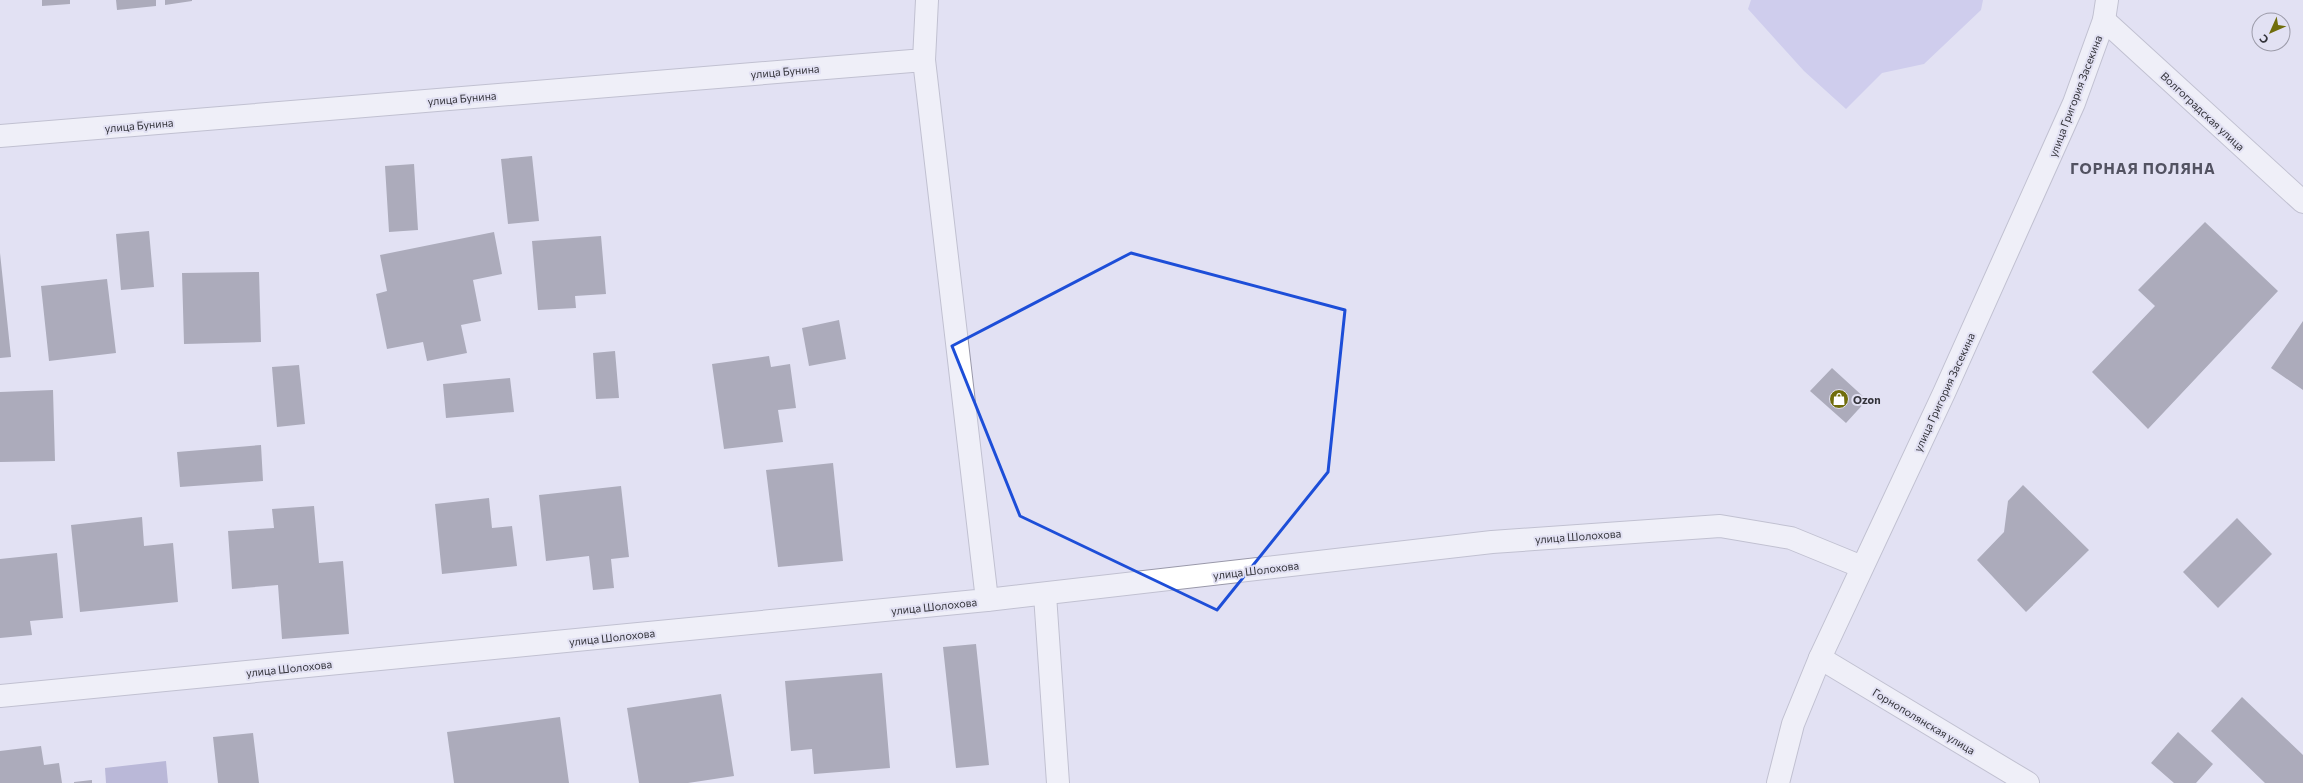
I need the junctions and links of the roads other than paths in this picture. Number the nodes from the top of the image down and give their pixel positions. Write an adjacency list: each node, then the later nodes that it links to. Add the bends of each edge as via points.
1 (927, 0): 3 (street)
2 (2105, 10): 5 (street, Волгоградская улица); 6 (street, улица Григория Засекина, via 2074,103 2040,182)
3 (924, 60): 4 (street, улица Бунина); 8 (street)
4 (0, 136)
5 (2303, 202)
6 (1862, 567): 7 (street, улица Шолохова, via 1790,538 1720,526 1492,542); 9 (street, улица Григория Засекина)
7 (1045, 595): 8 (street, улица Шолохова); 11 (street)
8 (987, 600): 10 (street, улица Шолохова)
9 (1820, 658): 12 (street, улица Григория Засекина, via 1793,724); 13 (street, Горнополянская улица)
10 (0, 696)
11 (1058, 783)
12 (1778, 783)
13 (2028, 783)

